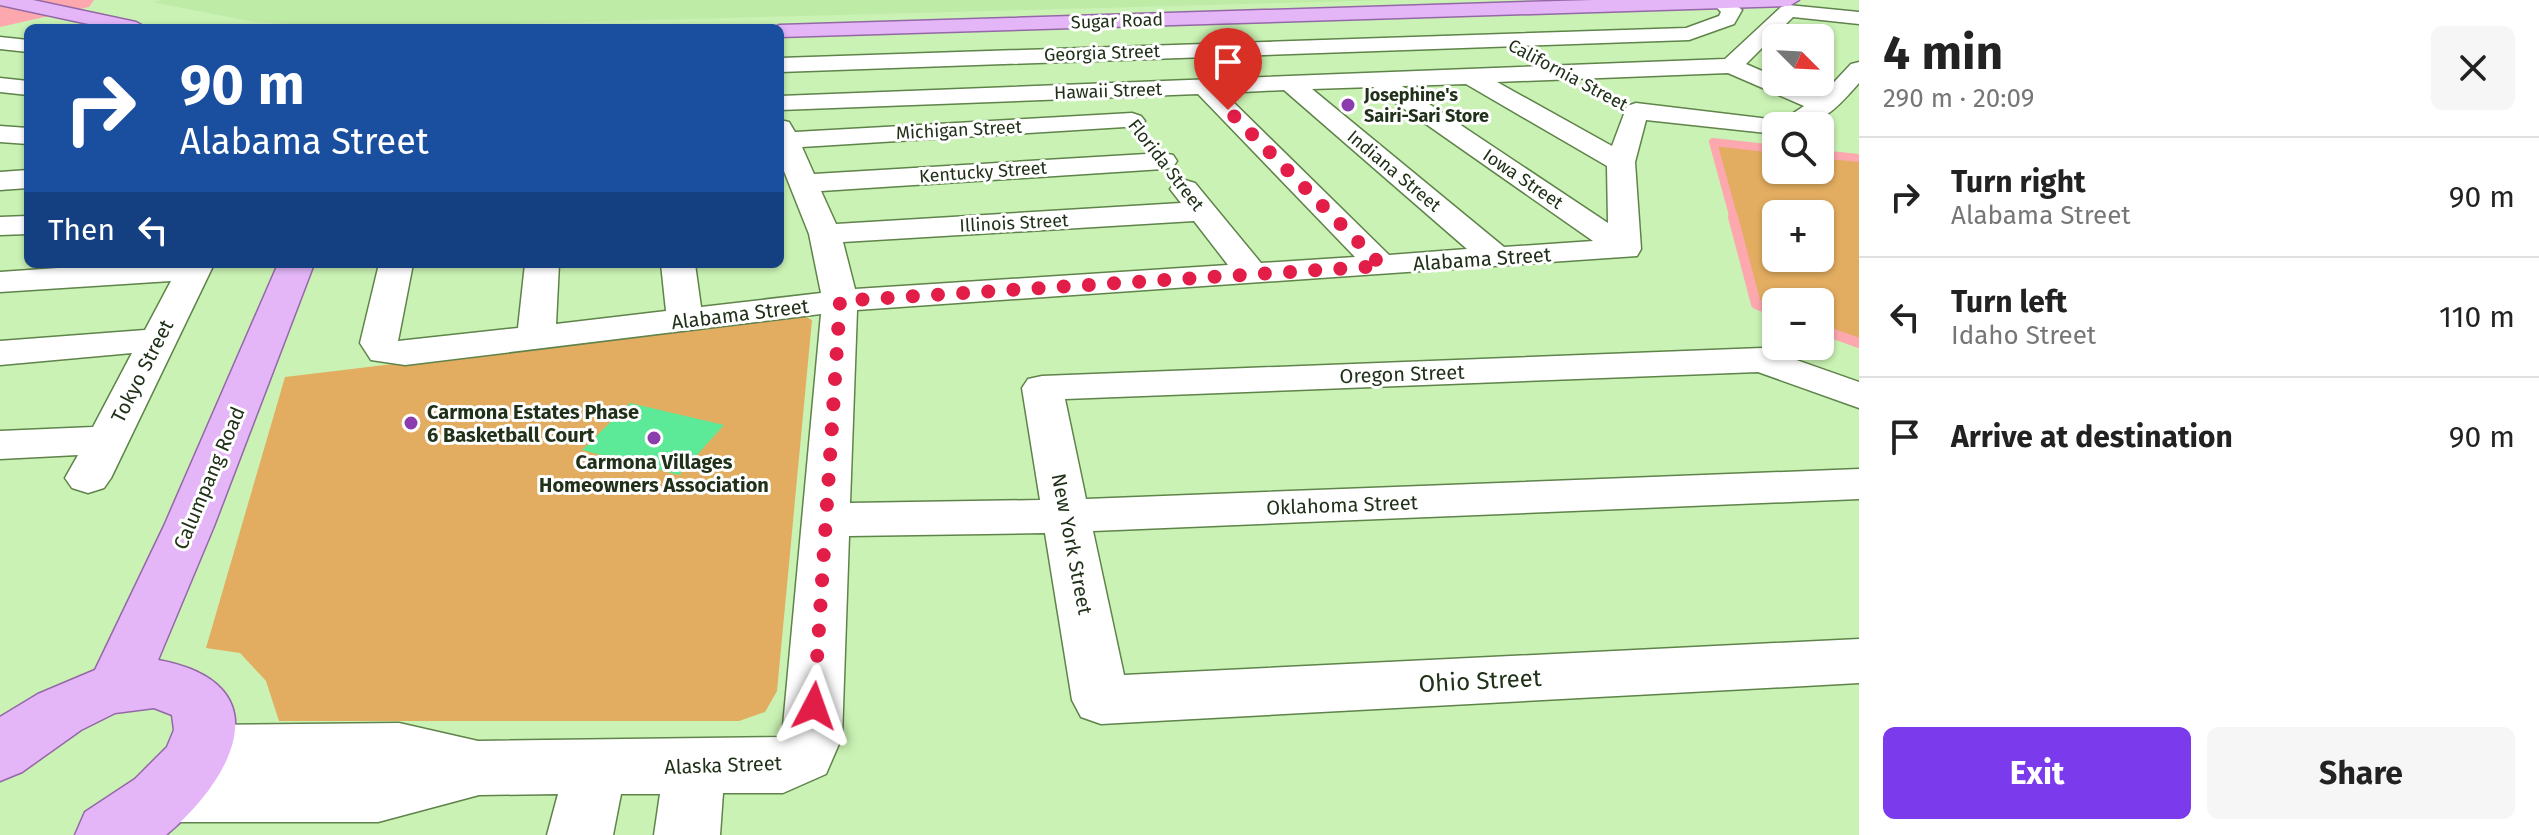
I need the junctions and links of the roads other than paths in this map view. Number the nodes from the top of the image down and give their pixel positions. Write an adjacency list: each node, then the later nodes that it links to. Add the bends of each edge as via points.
1 (10, 1): 6 (main road)
2 (1719, 1): 3 (main road, Sugar Road); 5 (main road, Sugar Road); 5 (street, Georgia Street, via 1732,10 1731,16 1711,26 1689,34)
3 (1793, 5): 4 (street); 13 (street)
4 (1859, 18)
5 (1672, 19): 7 (main road, Sugar Road); 8 (street, Georgia Street)
6 (116, 24)
7 (784, 31)
8 (1501, 39): 11 (street, Georgia Street); 16 (street, California Street)
9 (0, 43): 10 (street)
10 (24, 46)
11 (1083, 54): 12 (street, Georgia Street); 23 (street, Florida Street)
12 (784, 65)
13 (1731, 66): 15 (street, Hawaii Street); 26 (street)
14 (1859, 69): 26 (street)
15 (1658, 71): 16 (street, Hawaii Street); 28 (street)
16 (1567, 75): 17 (street, Hawaii Street); 25 (street, California Street)
17 (1473, 78): 18 (street, Hawaii Street); 34 (street)
18 (1381, 82): 20 (street, Hawaii Street); 42 (street, Iowa Street)
19 (0, 85): 21 (street)
20 (1292, 85): 22 (street, Hawaii Street); 43 (street, Indiana Street)
21 (24, 88)
22 (1206, 88): 23 (street, Hawaii Street); 44 (street)
23 (1109, 91): 24 (street, Hawaii Street); 29 (street, Florida Street)
24 (784, 103)
25 (1622, 104): 30 (street); 34 (street)
26 (1825, 106): 27 (street)
27 (1811, 112)
28 (1762, 119)
29 (1132, 121): 31 (street, Michigan Street); 33 (street, Florida Street)
30 (1762, 124)
31 (784, 134)
32 (784, 139): 37 (street, Alaska Street)
33 (1163, 161): 37 (street, Kentucky Street); 38 (street, Florida Street)
34 (1621, 162): 42 (street)
35 (24, 179): 36 (street)
36 (0, 181)
37 (803, 183): 41 (street, Alaska Street)
38 (1202, 211): 41 (street, Illinois Street); 51 (street, Florida Street)
39 (24, 225): 40 (street)
40 (0, 226)
41 (825, 234): 53 (street, Alaska Street)
42 (1625, 249): 43 (street, Alabama Street)
43 (1497, 258): 44 (street, Alabama Street)
44 (1382, 266): 51 (street, Alabama Street)
45 (183, 268): 52 (street)
46 (195, 268): 56 (street, Tokyo Street)
47 (294, 268): 65 (main road, Calumpang Road)
48 (395, 268): 55 (street, Alabama Street, via 379,343 385,352)
49 (542, 268): 55 (street)
50 (678, 268): 54 (street)
51 (1252, 274): 53 (street, Alabama Street)
52 (0, 282)
53 (840, 301): 54 (street, Alabama Street); 63 (street, Alaska Street)
54 (685, 320): 55 (street, Alabama Street)
55 (536, 338)
56 (158, 340): 57 (street); 60 (street, Tokyo Street, via 97,459)
57 (0, 353)
58 (1042, 388): 59 (street, Oregon Street, via 1762,360); 62 (street, New York Street)
59 (1859, 396)
60 (0, 445)
61 (1859, 484): 62 (street, Oklahoma Street)
62 (1066, 516): 63 (street, Oklahoma Street); 66 (street, New York Street)
63 (826, 520): 68 (street, Alaska Street, via 812,737 805,755 783,766)
64 (1859, 661): 66 (street, Ohio Street)
65 (116, 689): 67 (main road, via 66,707); 70 (main road, via 159,684 190,694 204,718 204,733)
66 (1101, 700)
67 (7, 743)
68 (694, 766): 69 (street, Alaska Street); 73 (street)
69 (595, 768): 70 (street, Alaska Street, via 478,768 378,794); 72 (street)
70 (182, 772): 71 (main road, via 132,822)
71 (109, 835)
72 (580, 835)
73 (687, 835)

